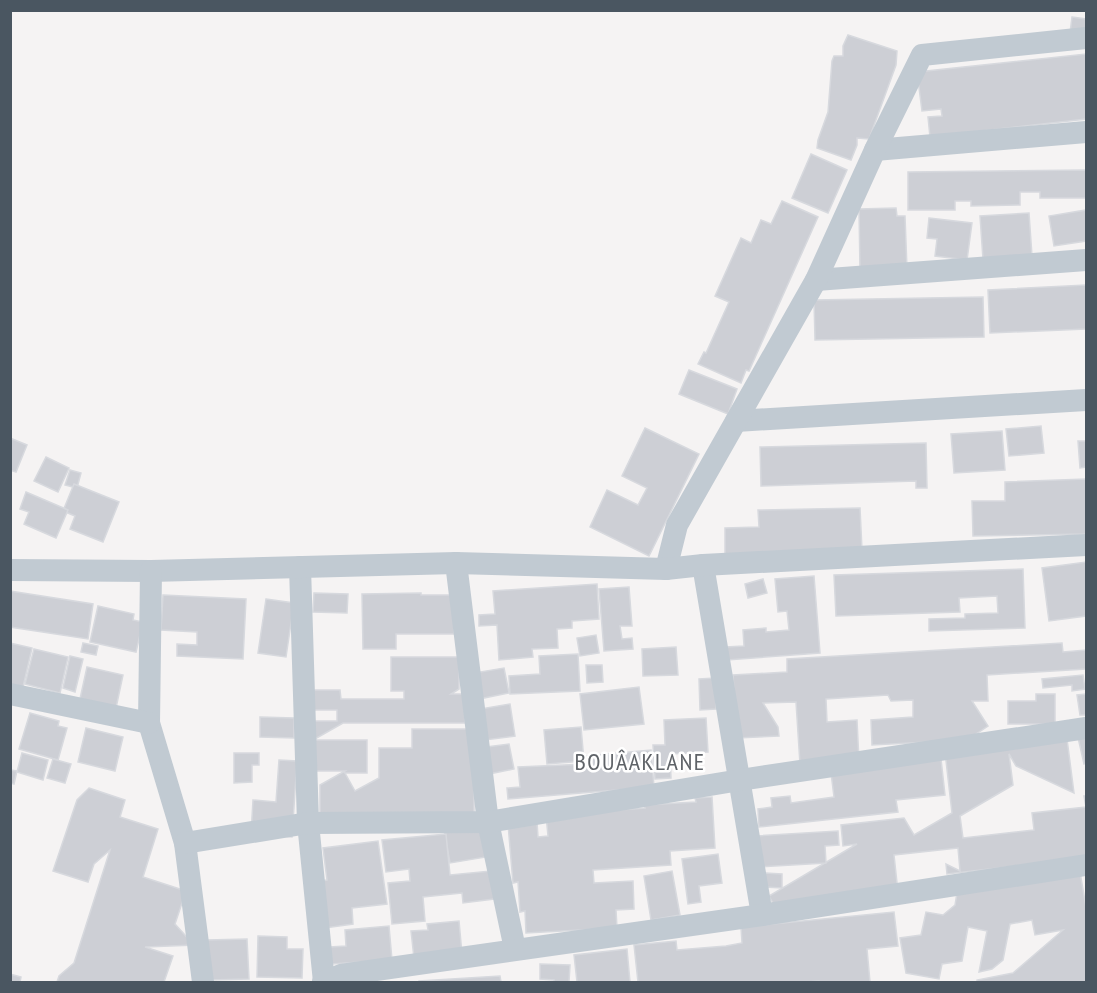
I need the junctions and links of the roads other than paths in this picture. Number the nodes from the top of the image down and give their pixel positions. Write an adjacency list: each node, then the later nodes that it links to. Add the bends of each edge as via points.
1 (1086, 38): 3 (street, via 921,55)
2 (1086, 132): 3 (street)
3 (875, 150): 5 (street)
4 (1086, 260): 5 (street)
5 (816, 280): 7 (street)
6 (1086, 400): 7 (street)
7 (736, 421): 12 (street, via 677,525)
8 (1086, 545): 10 (street)
9 (456, 562): 11 (street); 12 (street); 19 (street)
10 (703, 565): 12 (street); 18 (street)
11 (300, 567): 14 (street); 20 (street)
12 (666, 569)
13 (10, 570): 14 (street)
14 (151, 571): 16 (street)
15 (10, 694): 16 (street)
16 (149, 723): 21 (street)
17 (1086, 728): 18 (street)
18 (740, 780): 19 (street); 23 (street)
19 (488, 822): 20 (street); 24 (street)
20 (308, 823): 21 (street); 26 (street)
21 (185, 843): 25 (street)
22 (1086, 865): 23 (street)
23 (762, 915): 24 (street)
24 (515, 949): 26 (street, via 341,975)
25 (203, 982)
26 (323, 982)

